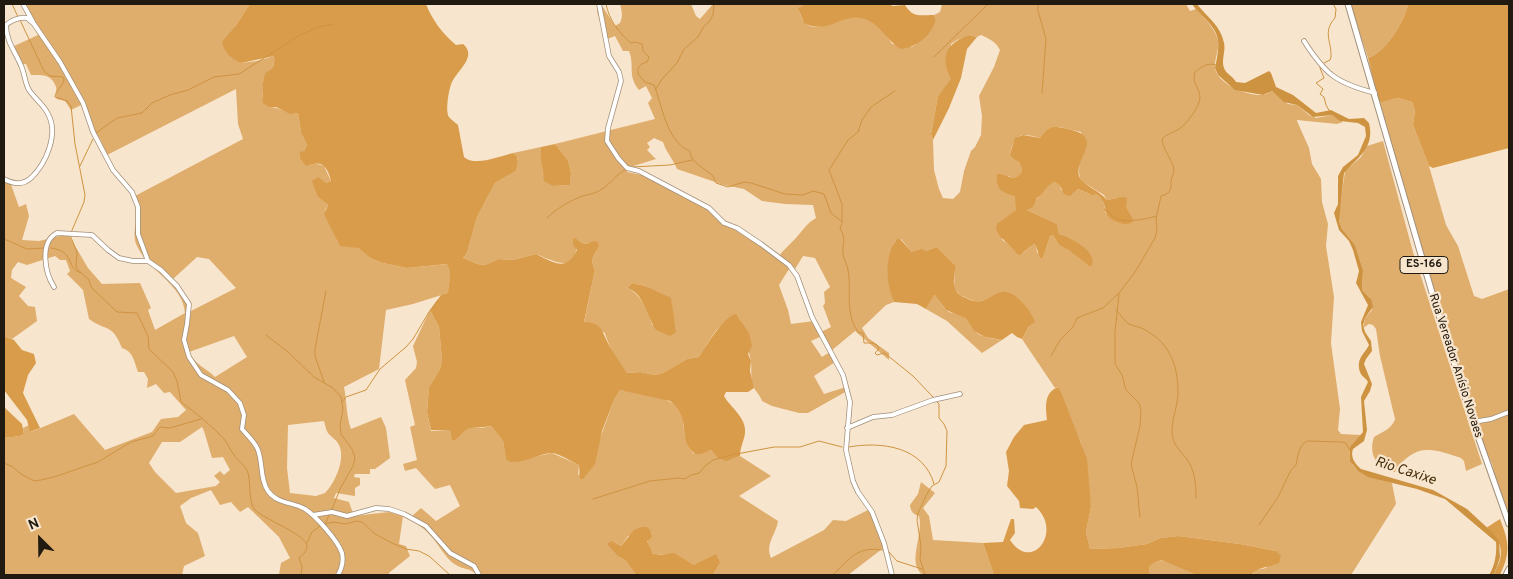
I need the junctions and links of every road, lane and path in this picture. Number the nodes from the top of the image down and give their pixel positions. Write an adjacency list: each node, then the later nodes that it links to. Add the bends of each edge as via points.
1 (23, 4): 5 (street)
2 (599, 4): 14 (street, via 609,56 621,80 607,141 627,168 639,171 709,208 724,223 737,228 789,265 843,375 850,402)
3 (1348, 4): 7 (main road, Rua Vereador Anísio Novaes / ES-166)
4 (5, 23): 5 (street, via 27,18); 8 (street, via 26,83 50,116 52,124 49,148 36,172 25,182)
5 (34, 24): 9 (street, via 83,103 93,132 113,170 132,192 138,208 138,234)
6 (1304, 40): 7 (street, via 1321,65 1340,82)
7 (1375, 93): 13 (main road, Rua Vereador Anísio Novaes / ES-166)
8 (4, 179)
9 (148, 261): 10 (street, via 133,262 119,258 92,235 57,233 48,241 46,254 47,274); 15 (street, via 161,270 189,304 184,340 189,357 201,375 228,390 240,403 244,416 242,429 258,448 268,490 279,501 305,509)
10 (54, 287)
11 (960, 394): 14 (street, via 892,415 873,417)
12 (1509, 412): 13 (street)
13 (1473, 422): 16 (main road, Rua Vereador Anísio Novaes / ES-166)
14 (847, 428): 20 (street, via 846,450 853,481 872,512)
15 (313, 515): 18 (street, via 339,547 342,568); 19 (street, via 332,512 347,516 389,508 426,526 450,554 474,566)
16 (1509, 524)
17 (1509, 569): 21 (main road)
18 (338, 575)
19 (479, 575)
20 (892, 575)
21 (1506, 575)

